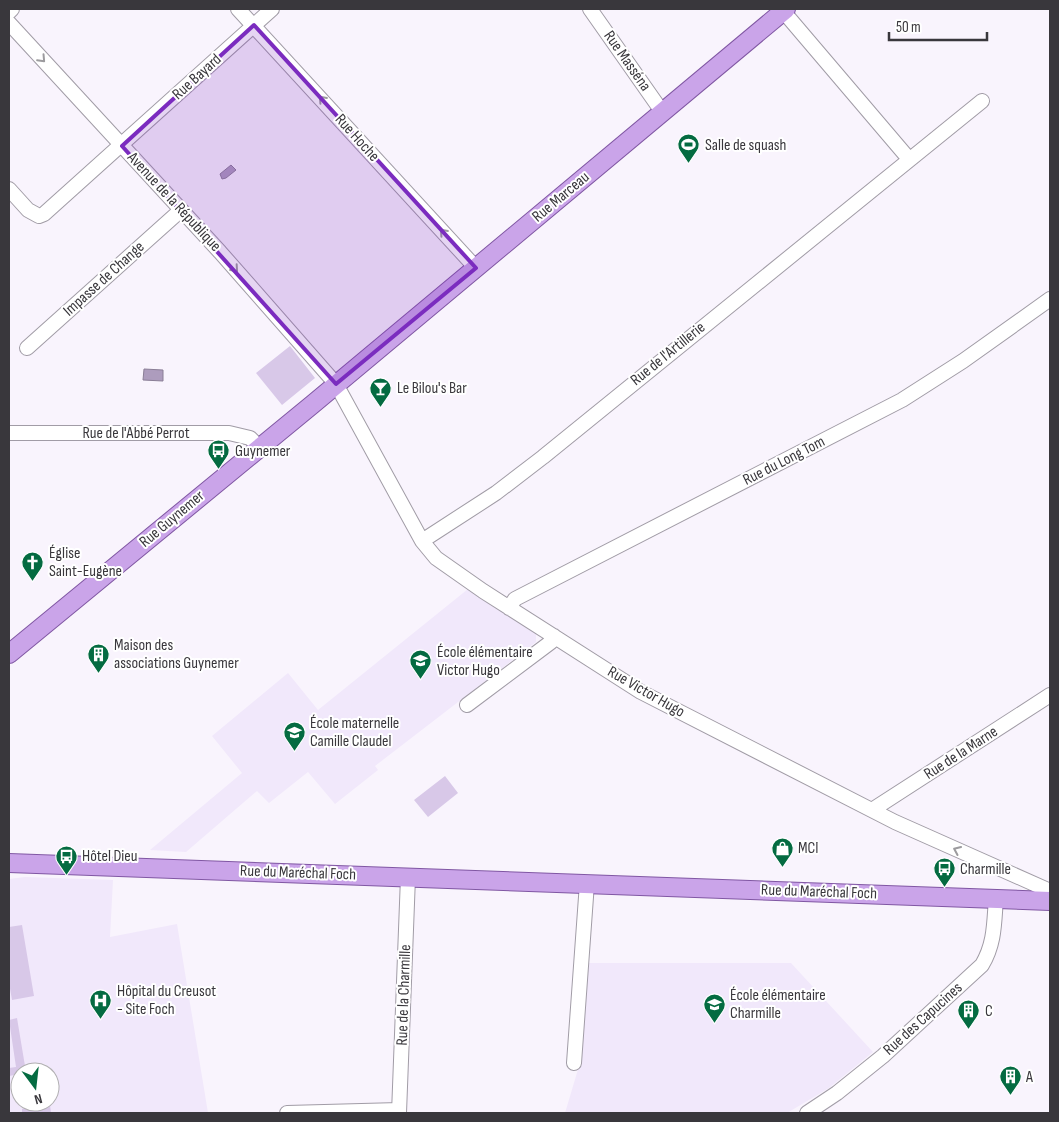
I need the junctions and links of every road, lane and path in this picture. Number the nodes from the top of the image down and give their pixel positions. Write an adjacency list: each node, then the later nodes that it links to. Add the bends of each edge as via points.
1 (12, 9): 6 (street)
2 (238, 9): 8 (street, Rue Hoche)
3 (272, 9): 8 (street, Rue Bayard)
4 (590, 9): 10 (street, Rue Masséna)
5 (785, 10): 10 (main road, Rue Marceau); 12 (street)
6 (9, 12)
7 (9, 23): 11 (street, Avenue de la République, one-way to 11)
8 (254, 25): 11 (street, Rue Bayard); 15 (street, Rue Hoche, one-way to 8)
9 (982, 101): 12 (street, Rue de l'Artillerie)
10 (663, 113): 15 (main road, Rue Marceau)
11 (122, 146): 13 (street, Rue Bayard, via 39,216 28,210); 14 (street, Avenue de la République)
12 (909, 159): 21 (street, Rue de l'Artillerie, via 543,457 496,493)
13 (9, 189)
14 (181, 210): 17 (street, Impasse de Change); 18 (street, Avenue de la République, one-way to 18)
15 (476, 268): 18 (main road, Rue Marceau)
16 (1050, 299): 22 (street, Rue du Long Tom, via 902,400 515,599)
17 (27, 348)
18 (336, 384): 20 (main road, Rue Guynemer); 21 (street, Rue Victor Hugo)
19 (9, 433): 20 (street, Rue de l'Abbé Perrot, via 229,433 250,438)
20 (259, 447): 24 (main road, Rue Guynemer)
21 (422, 541): 22 (street, Rue Victor Hugo, via 436,558)
22 (509, 608): 23 (street, Rue Victor Hugo)
23 (554, 636): 26 (street, via 551,642); 27 (street, Rue Victor Hugo, via 641,692)
24 (9, 654)
25 (1050, 695): 27 (street, Rue de la Marne)
26 (467, 705)
27 (872, 810): 31 (street, Rue Victor Hugo, one-way to 27)
28 (9, 863): 29 (main road, Rue du Maréchal Foch)
29 (408, 877): 30 (main road, Rue du Maréchal Foch); 35 (street, Rue de la Charmille)
30 (587, 883): 32 (main road, Rue du Maréchal Foch); 34 (street)
31 (1050, 891)
32 (996, 898): 33 (main road, Rue du Maréchal Foch); 37 (street, Rue des Capucines, via 993,939 982,965 883,1056)
33 (1050, 901)
34 (574, 1063)
35 (399, 1112): 36 (street)
36 (287, 1113)
37 (807, 1113)

